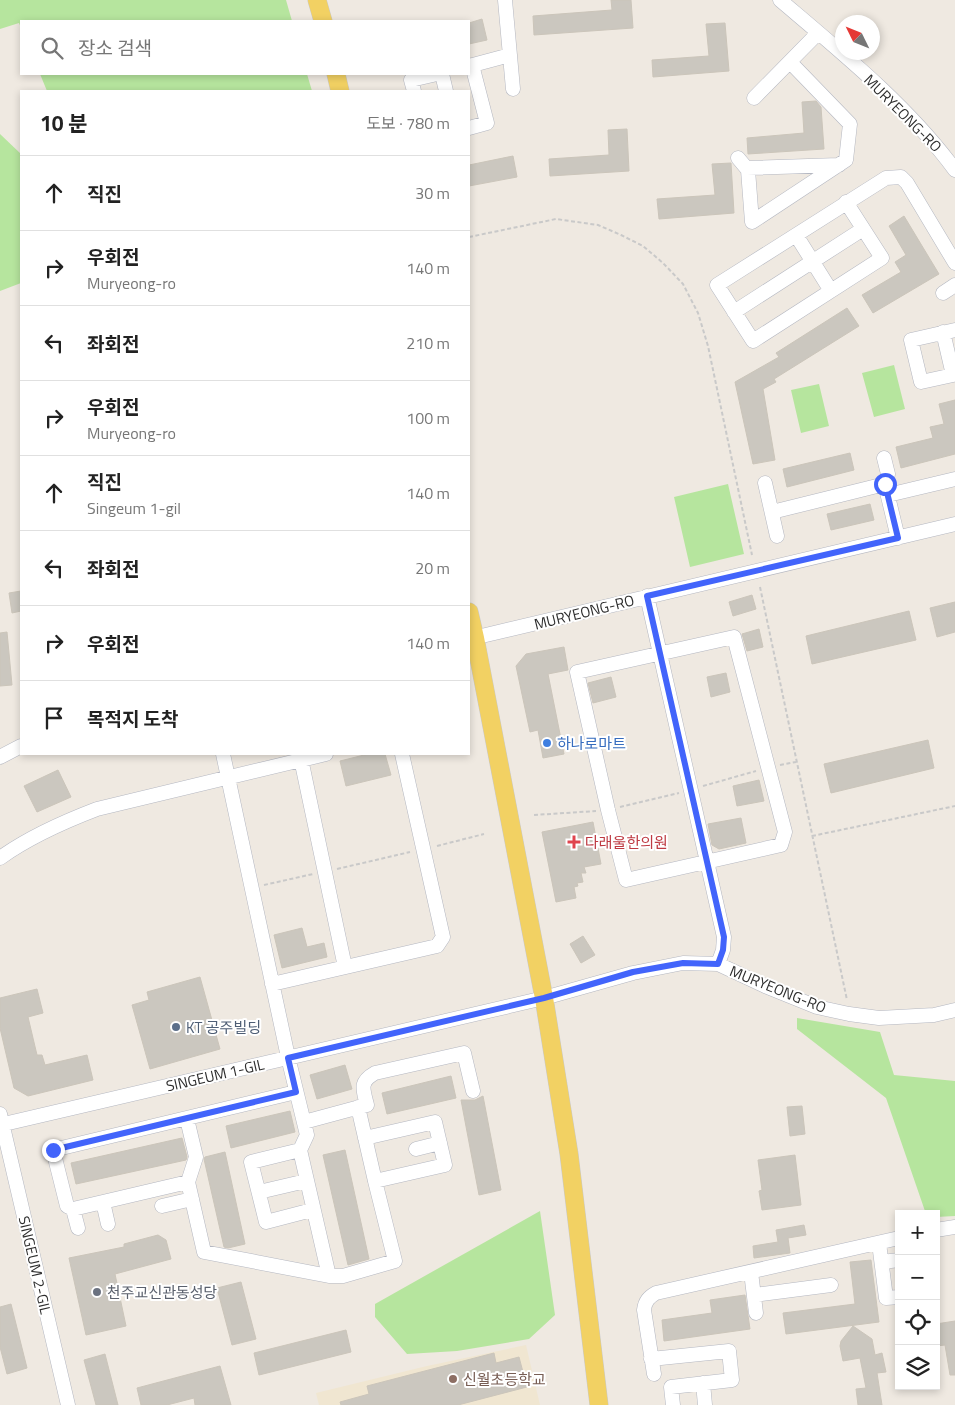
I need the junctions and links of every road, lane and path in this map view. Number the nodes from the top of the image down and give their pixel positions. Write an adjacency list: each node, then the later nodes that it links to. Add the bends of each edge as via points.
1 (317, 0): 4 (main road)
2 (505, 0): 6 (street)
3 (780, 0): 5 (street, MURYEONG-RO)
4 (322, 20)
5 (818, 33): 7 (street); 19 (street, MURYEONG-RO, via 927,135)
6 (510, 55): 8 (street); 12 (street)
7 (790, 62): 16 (street); 18 (street, via 850,124 846,160)
8 (470, 65): 17 (street, via 487,123)
9 (336, 75): 13 (main road)
10 (432, 75): 14 (street, via 411,80)
11 (442, 75): 15 (street)
12 (513, 89)
13 (340, 90)
14 (414, 90)
15 (446, 90)
16 (754, 98)
17 (470, 128)
18 (838, 165): 18 (street, via 752,222 742,163)
19 (955, 170)
20 (846, 202): 21 (street); 22 (street); 25 (street, via 886,178 901,177)
21 (864, 229): 24 (street); 27 (street, via 882,258)
22 (796, 235): 24 (street); 29 (street, via 717,285)
23 (470, 237): 38 (path, via 556,219 598,225 643,246 683,284 698,313 708,346)
24 (813, 262): 27 (street); 29 (street)
25 (955, 263)
26 (955, 285): 28 (street)
27 (831, 291): 29 (street, via 753,341)
28 (943, 293)
29 (734, 312)
30 (884, 458): 33 (street, via 888,474)
31 (955, 479): 33 (street)
32 (765, 483): 34 (street)
33 (886, 490): 34 (street); 37 (street)
34 (772, 512): 36 (street)
35 (955, 524): 37 (street, MURYEONG-RO)
36 (777, 536)
37 (898, 538): 40 (street, MURYEONG-RO)
38 (752, 555)
39 (760, 588): 50 (path)
40 (647, 596): 42 (street, MURYEONG-RO); 43 (street)
41 (470, 621): 42 (main road)
42 (472, 638): 67 (main road)
43 (660, 654): 51 (street, via 734,637); 53 (street); 55 (street, via 577,672)
44 (20, 747): 48 (street)
45 (223, 755): 52 (street)
46 (321, 755): 49 (street)
47 (402, 755): 59 (street)
48 (0, 757)
49 (301, 759): 52 (street); 62 (street)
50 (796, 762): 51 (path); 58 (path)
51 (767, 768): 53 (path); 61 (street, via 785,832 781,845)
52 (228, 777): 60 (street, via 97,809 65,821); 63 (street)
53 (692, 790): 55 (path); 61 (street)
54 (955, 806): 58 (path)
55 (608, 810): 56 (path); 61 (street, via 626,880)
56 (534, 815)
57 (484, 834): 59 (path)
58 (812, 836): 68 (path)
59 (423, 849): 62 (path); 65 (street, via 443,937 437,946)
60 (0, 858)
61 (708, 860): 64 (street, via 724,937)
62 (325, 871): 63 (path); 65 (street)
63 (252, 888): 66 (street)
64 (718, 964): 67 (street, MURYEONG-RO, via 683,963 633,972); 69 (street, MURYEONG-RO, via 817,1007 850,1014 879,1018 934,1015)
65 (345, 967): 66 (street)
66 (272, 984): 70 (street)
67 (544, 998): 70 (street, SINGEUM 1-GIL); 108 (main road, via 569,1154)
68 (847, 1000)
69 (955, 1010)
70 (288, 1058): 72 (street); 75 (street, SINGEUM 1-GIL)
71 (473, 1090): 73 (street, via 464,1053 375,1072 364,1084 367,1105)
72 (296, 1092): 74 (street); 76 (street)
73 (358, 1107): 76 (street); 77 (street)
74 (187, 1119): 83 (street, via 196,1156); 88 (street, via 53,1150 66,1206)
75 (1, 1121): 107 (street, SINGEUM 2-GIL)
76 (304, 1122): 80 (street, via 307,1135)
77 (365, 1138): 78 (street, via 435,1122); 82 (street)
78 (440, 1143): 79 (street); 82 (street, via 445,1165)
79 (416, 1148)
80 (300, 1150): 81 (street); 84 (street, via 251,1162)
81 (306, 1181): 84 (street); 89 (street)
82 (375, 1181): 99 (street, via 395,1261 343,1276)
83 (188, 1182): 85 (street); 86 (street)
84 (258, 1192): 89 (street, via 266,1222)
85 (192, 1199): 87 (street); 99 (street, via 204,1252)
86 (103, 1202): 88 (street); 90 (street)
87 (162, 1206)
88 (73, 1209): 92 (street)
89 (312, 1210): 99 (street)
90 (108, 1224)
91 (955, 1227): 93 (street)
92 (78, 1228)
93 (940, 1229)
94 (895, 1239): 95 (street)
95 (879, 1243): 97 (street); 98 (street)
96 (895, 1260): 97 (street)
97 (882, 1262): 102 (street, via 886,1298)
98 (751, 1272): 101 (street); 104 (street, via 650,1297 644,1310)
99 (329, 1276)
100 (831, 1286): 101 (street)
101 (754, 1294): 103 (street)
102 (895, 1297)
103 (756, 1314)
104 (652, 1359): 105 (street); 106 (street, via 729,1351 732,1380)
105 (654, 1374)
106 (703, 1383): 109 (street, via 671,1387); 110 (street)
107 (68, 1405)
108 (599, 1405)
109 (673, 1405)
110 (705, 1405)

